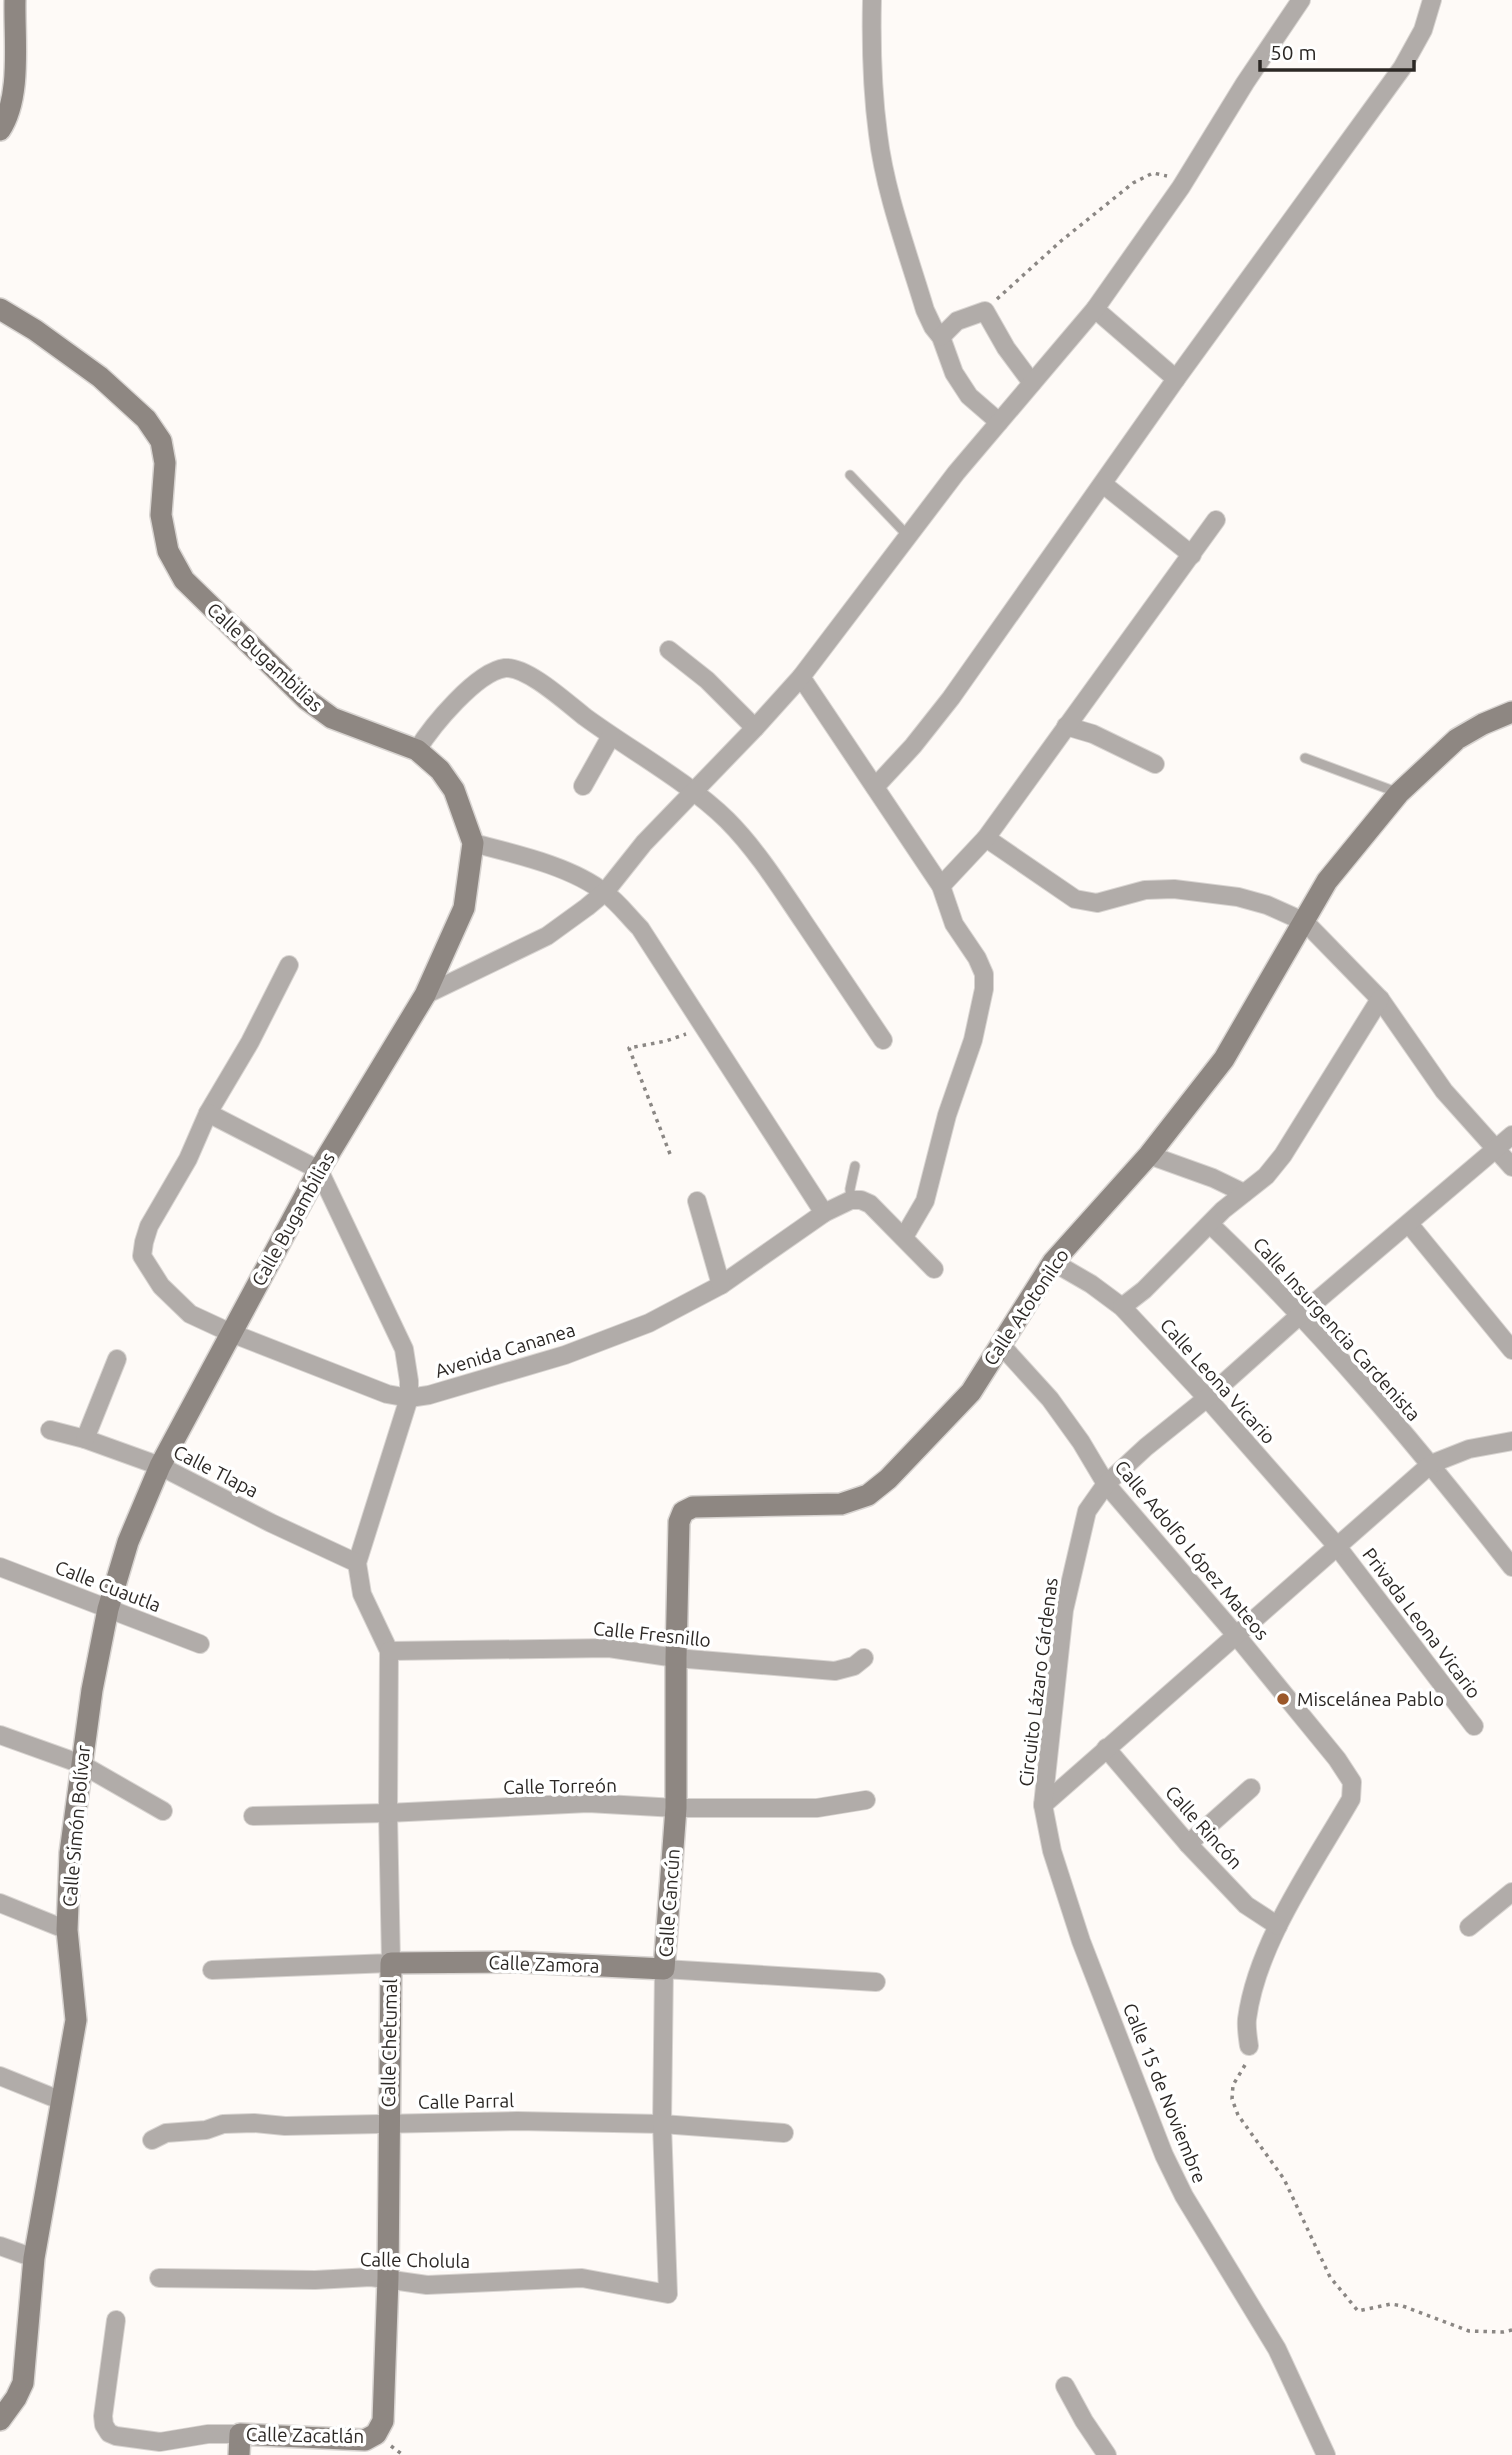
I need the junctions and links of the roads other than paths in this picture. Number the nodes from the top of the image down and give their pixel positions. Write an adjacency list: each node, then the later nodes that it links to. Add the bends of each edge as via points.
1 (15, 0): 5 (street, via 13,96)
2 (872, 0): 8 (street, via 878,136 925,310)
3 (1301, 0): 7 (street, via 1181,187)
4 (1432, 0): 9 (street, via 1423,30 1402,68)
5 (0, 130)
6 (0, 309): 23 (street, Calle Bugambilias, via 89,369 146,419 160,442 165,463 161,514 168,551 184,580 306,699 332,718)
7 (1095, 309): 9 (street); 10 (street)
8 (942, 337): 10 (street, via 957,321 985,311); 11 (street, via 954,373 969,396)
9 (1177, 379): 13 (street)
10 (1032, 383): 11 (street)
11 (999, 422): 15 (street)
12 (849, 475): 15 (lane)
13 (1103, 484): 16 (street); 27 (street, via 951,698)
14 (1216, 520): 16 (street)
15 (908, 536): 18 (street)
16 (1192, 555): 20 (street)
17 (669, 650): 21 (street)
18 (801, 677): 21 (street); 27 (street)
19 (1512, 712): 29 (street, Calle Atotonilco, via 1457,740)
20 (1066, 726): 25 (street); 30 (street)
21 (755, 727): 28 (street)
22 (611, 736): 23 (street, via 535,679 516,668 502,668 470,688 434,724); 26 (street); 28 (street)
23 (417, 750): 31 (street, Calle Bugambilias, via 454,790)
24 (1305, 758): 29 (lane)
25 (1155, 764)
26 (583, 786)
27 (875, 787): 32 (street)
28 (694, 791): 33 (street); 38 (street, via 728,821 776,881)
29 (1399, 793): 34 (street, Calle Atotonilco, via 1327,881)
30 (986, 838): 32 (street); 34 (street, via 1075,899 1097,903 1145,890 1174,889 1238,897)
31 (473, 844): 33 (street, via 563,870); 36 (street, Calle Bugambilias, via 464,908)
32 (942, 886): 52 (street, via 954,924 984,974 984,989 925,1201)
33 (605, 892): 36 (street, via 547,936); 49 (street, via 640,928)
34 (1305, 922): 37 (street); 42 (street, Calle Atotonilco, via 1224,1059)
35 (289, 965): 39 (street)
36 (425, 995): 45 (street, Calle Bugambilias)
37 (1380, 999): 41 (street, via 1444,1091); 46 (street, via 1283,1155 1266,1176)
38 (883, 1041)
39 (208, 1113): 45 (street); 58 (street, Avenida Cananea, via 188,1159 149,1226 142,1256 161,1286 190,1314)
40 (1512, 1135): 41 (street, Circuito Lázaro Cárdenas)
41 (1495, 1150): 44 (street); 50 (street, Circuito Lázaro Cárdenas)
42 (1149, 1155): 46 (street); 53 (street, Calle Atotonilco)
43 (855, 1166): 47 (lane)
44 (1512, 1167)
45 (319, 1170): 58 (street, Calle Bugambilias); 62 (street, via 404,1349)
46 (1244, 1192): 51 (street)
47 (851, 1200): 49 (street, Avenida Cananea); 52 (street, via 870,1204)
48 (697, 1201): 55 (street)
49 (824, 1213): 55 (street, Avenida Cananea)
50 (1409, 1224): 57 (street, Circuito Lázaro Cárdenas); 60 (street)
51 (1211, 1225): 56 (street); 57 (street, Calle Insurgencia Cardenista)
52 (904, 1237): 54 (street)
53 (1053, 1262): 56 (street, Calle Leona Vicario); 59 (street, Calle Atotonilco)
54 (934, 1269)
55 (721, 1285): 62 (street, Avenida Cananea, via 668,1314 565,1355)
56 (1122, 1307): 63 (street, Calle Leona Vicario)
57 (1300, 1315): 63 (street, Circuito Lázaro Cárdenas); 67 (street, Calle Insurgencia Cardenista)
58 (231, 1333): 62 (street, Avenida Cananea, via 387,1394); 68 (street, Calle Simón Bolívar)
59 (1001, 1345): 69 (street, Calle Adolfo López Mateos, via 1050,1399); 70 (street, Calle Atotonilco, via 971,1392 868,1495 841,1504 692,1507)
60 (1512, 1350)
61 (117, 1359): 65 (street)
62 (409, 1398): 72 (street)
63 (1206, 1398): 69 (street, Circuito Lázaro Cárdenas); 71 (street, Calle Leona Vicario)
64 (50, 1430): 65 (street, Calle Tlapa)
65 (86, 1439): 68 (street, Calle Tlapa)
66 (1512, 1441): 67 (street, Circuito Lázaro Cárdenas, via 1469,1449)
67 (1431, 1464): 71 (street, Circuito Lázaro Cárdenas); 74 (street, Calle Insurgencia Cardenista)
68 (160, 1466): 72 (street, Calle Tlapa); 75 (street, Calle Simón Bolívar, via 128,1542)
69 (1106, 1484): 76 (street, Calle Adolfo López Mateos); 87 (street, Circuito Lázaro Cárdenas, via 1087,1511 1064,1610)
70 (683, 1512): 79 (street, Calle Cancún, via 679,1522)
71 (1336, 1545): 76 (street, Circuito Lázaro Cárdenas); 81 (street, Privada Leona Vicario)
72 (357, 1563): 78 (street, via 362,1594)
73 (0, 1567): 75 (street, Calle Cuautla)
74 (1512, 1567)
75 (108, 1609): 77 (street, Calle Cuautla); 84 (street, Calle Simón Bolívar)
76 (1235, 1634): 83 (street, Circuito Lázaro Cárdenas); 95 (street, Calle Adolfo López Mateos, via 1352,1782 1351,1799)
77 (200, 1644)
78 (389, 1651): 79 (street, Calle Fresnillo, via 608,1648); 90 (street, Calle Chetumal)
79 (676, 1658): 80 (street, Calle Fresnillo, via 835,1671); 88 (street, Calle Cancún)
80 (864, 1658)
81 (1474, 1726)
82 (0, 1735): 84 (street)
83 (1106, 1748): 87 (street, Circuito Lázaro Cárdenas); 92 (street, Calle Rincón)
84 (81, 1764): 89 (street); 97 (street, Calle Simón Bolívar)
85 (1251, 1788): 92 (street)
86 (866, 1800): 88 (street, Calle Torreón, via 817,1808)
87 (1043, 1805): 120 (street, Calle 15 de Noviembre, via 1052,1851 1081,1941 1164,2155 1277,2349)
88 (676, 1808): 90 (street, Calle Torreón, via 588,1803); 99 (street, Calle Cancún)
89 (163, 1811)
90 (388, 1813): 91 (street, Calle Torreón); 98 (street, Calle Chetumal)
91 (253, 1816)
92 (1188, 1844): 95 (street, Calle Rincón, via 1246,1905)
93 (1512, 1892): 96 (street)
94 (0, 1903): 97 (street)
95 (1278, 1926): 102 (street, via 1246,2021)
96 (1469, 1927)
97 (67, 1930): 104 (street, Calle Simón Bolívar, via 76,2020)
98 (391, 1962): 99 (street, Calle Zamora); 100 (street, Calle Zamora); 105 (street, Calle Chetumal)
99 (664, 1969): 101 (street, Calle Zamora); 106 (street, Calle Cancún)
100 (212, 1970)
101 (876, 1982)
102 (1249, 2046)
103 (0, 2076): 104 (street)
104 (62, 2101): 110 (street, Calle Simón Bolívar)
105 (388, 2124): 106 (street, Calle Parral); 108 (street, Calle Parral, via 223,2124 166,2133); 112 (street, Calle Chetumal)
106 (662, 2124): 107 (street, Calle Parral); 113 (street, Calle Cancún)
107 (784, 2133)
108 (152, 2140)
109 (0, 2246): 110 (street)
110 (34, 2258): 116 (street, Calle Simón Bolívar, via 23,2383)
111 (159, 2278): 112 (street, Calle Cholula)
112 (388, 2278): 113 (street, Calle Cholula, via 427,2285 582,2278); 117 (street, Calle Chetumal, via 383,2421)
113 (668, 2294)
114 (116, 2320): 118 (street, Calle Zacatlán, via 103,2416 109,2432 160,2442 208,2434)
115 (1065, 2386): 119 (street)
116 (0, 2420)
117 (376, 2434): 118 (street, Calle Zacatlán, via 365,2440)
118 (240, 2444)
119 (1108, 2455)
120 (1326, 2455)

